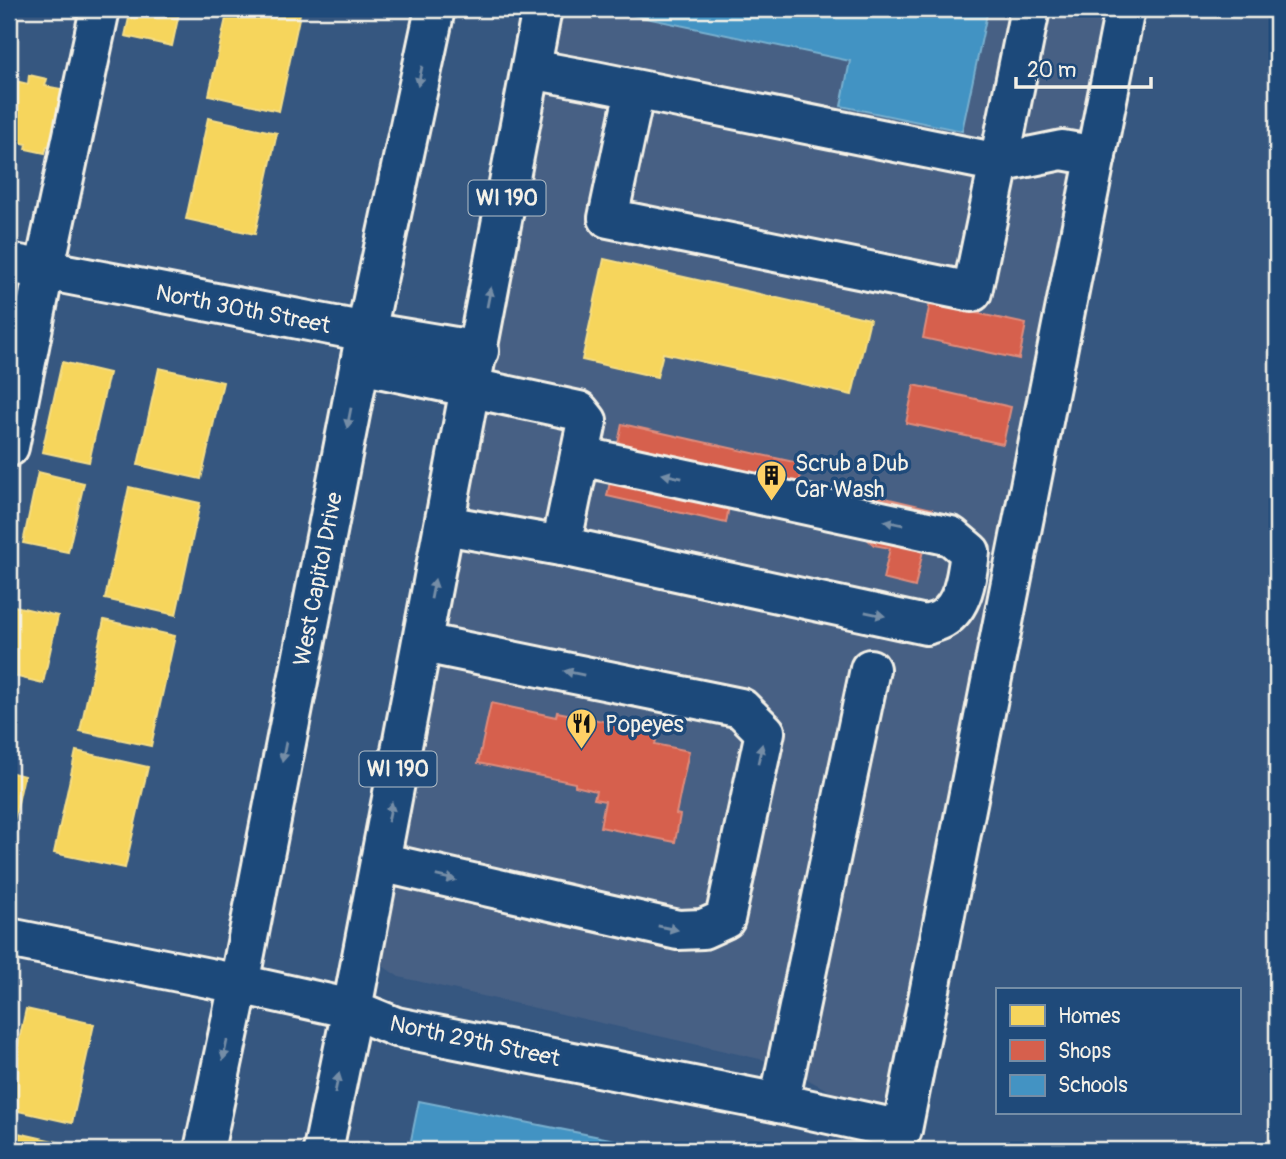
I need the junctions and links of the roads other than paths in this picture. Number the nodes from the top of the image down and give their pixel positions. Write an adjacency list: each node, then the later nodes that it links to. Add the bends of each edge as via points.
1 (100, 9): 10 (main road)
2 (435, 9): 11 (main road, West Capitol Drive, one-way to 11)
3 (542, 9): 6 (main road, WI 190)
4 (1030, 9): 9 (main road)
5 (1125, 9): 8 (main road)
6 (531, 69): 7 (main road); 12 (main road, WI 190, one-way to 6)
7 (635, 90): 9 (main road); 9 (main road, via 608,218 972,292)
8 (1096, 156): 9 (main road, via 1062,150); 24 (main road, North 29th Street, via 902,1130)
9 (999, 163)
10 (26, 267): 11 (main road, North 30th Street); 14 (main road)
11 (363, 348): 12 (main road, North 30th Street); 13 (main road); 22 (main road, West Capitol Drive, one-way to 22)
12 (478, 351): 13 (main road, WI 190)
13 (471, 388): 15 (main road, via 579,411 587,421); 16 (main road, WI 190)
14 (9, 447)
15 (580, 456): 17 (main road); 17 (main road, one-way to 15, via 926,625 952,610 965,585 970,552 951,536)
16 (444, 525): 17 (main road); 18 (main road, WI 190, one-way to 16)
17 (561, 546)
18 (423, 643): 20 (main road, WI 190, one-way to 18); 20 (main road, one-way to 18, via 678,930 703,929 725,919 765,732 741,708)
19 (870, 669): 24 (main road)
20 (380, 862): 23 (main road, WI 190)
21 (9, 938): 22 (main road, North 29th Street)
22 (239, 984): 23 (main road, North 29th Street); 25 (main road, West Capitol Drive, one-way to 25)
23 (352, 1009): 24 (main road, North 29th Street, via 397,1027); 26 (main road, WI 190, one-way to 23)
24 (779, 1103)
25 (204, 1150)
26 (323, 1150)

